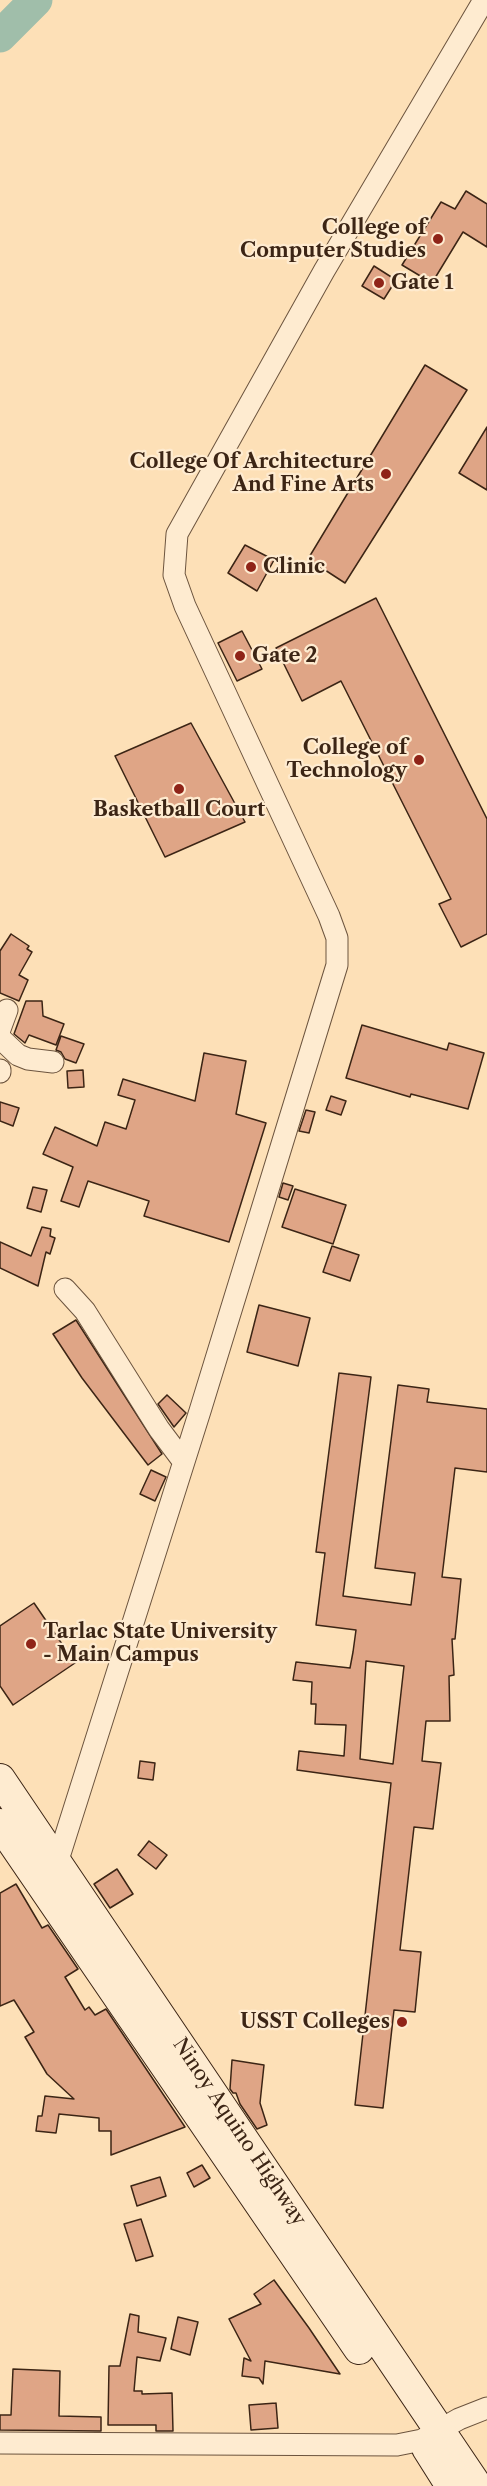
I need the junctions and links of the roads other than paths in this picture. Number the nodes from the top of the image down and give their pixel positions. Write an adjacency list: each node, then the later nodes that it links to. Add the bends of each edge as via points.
1 (484, 0): 5 (street, via 324,271 177,534 174,575 185,606 337,938 337,965 329,997)
2 (0, 1038): 3 (street, via 18,1055)
3 (53, 1062)
4 (65, 1289): 5 (street, via 85,1311)
5 (183, 1461): 8 (street)
6 (2, 1787): 8 (main road, Ninoy Aquino Highway)
7 (0, 1824): 9 (main road, Ninoy Aquino Highway)
8 (57, 1863): 9 (main road, Ninoy Aquino Highway)
9 (68, 1900): 11 (main road, Ninoy Aquino Highway)
10 (487, 2408): 11 (street)
11 (430, 2435): 12 (street, via 398,2445 379,2446); 13 (main road, Ninoy Aquino Highway)
12 (0, 2443)
13 (462, 2483)

